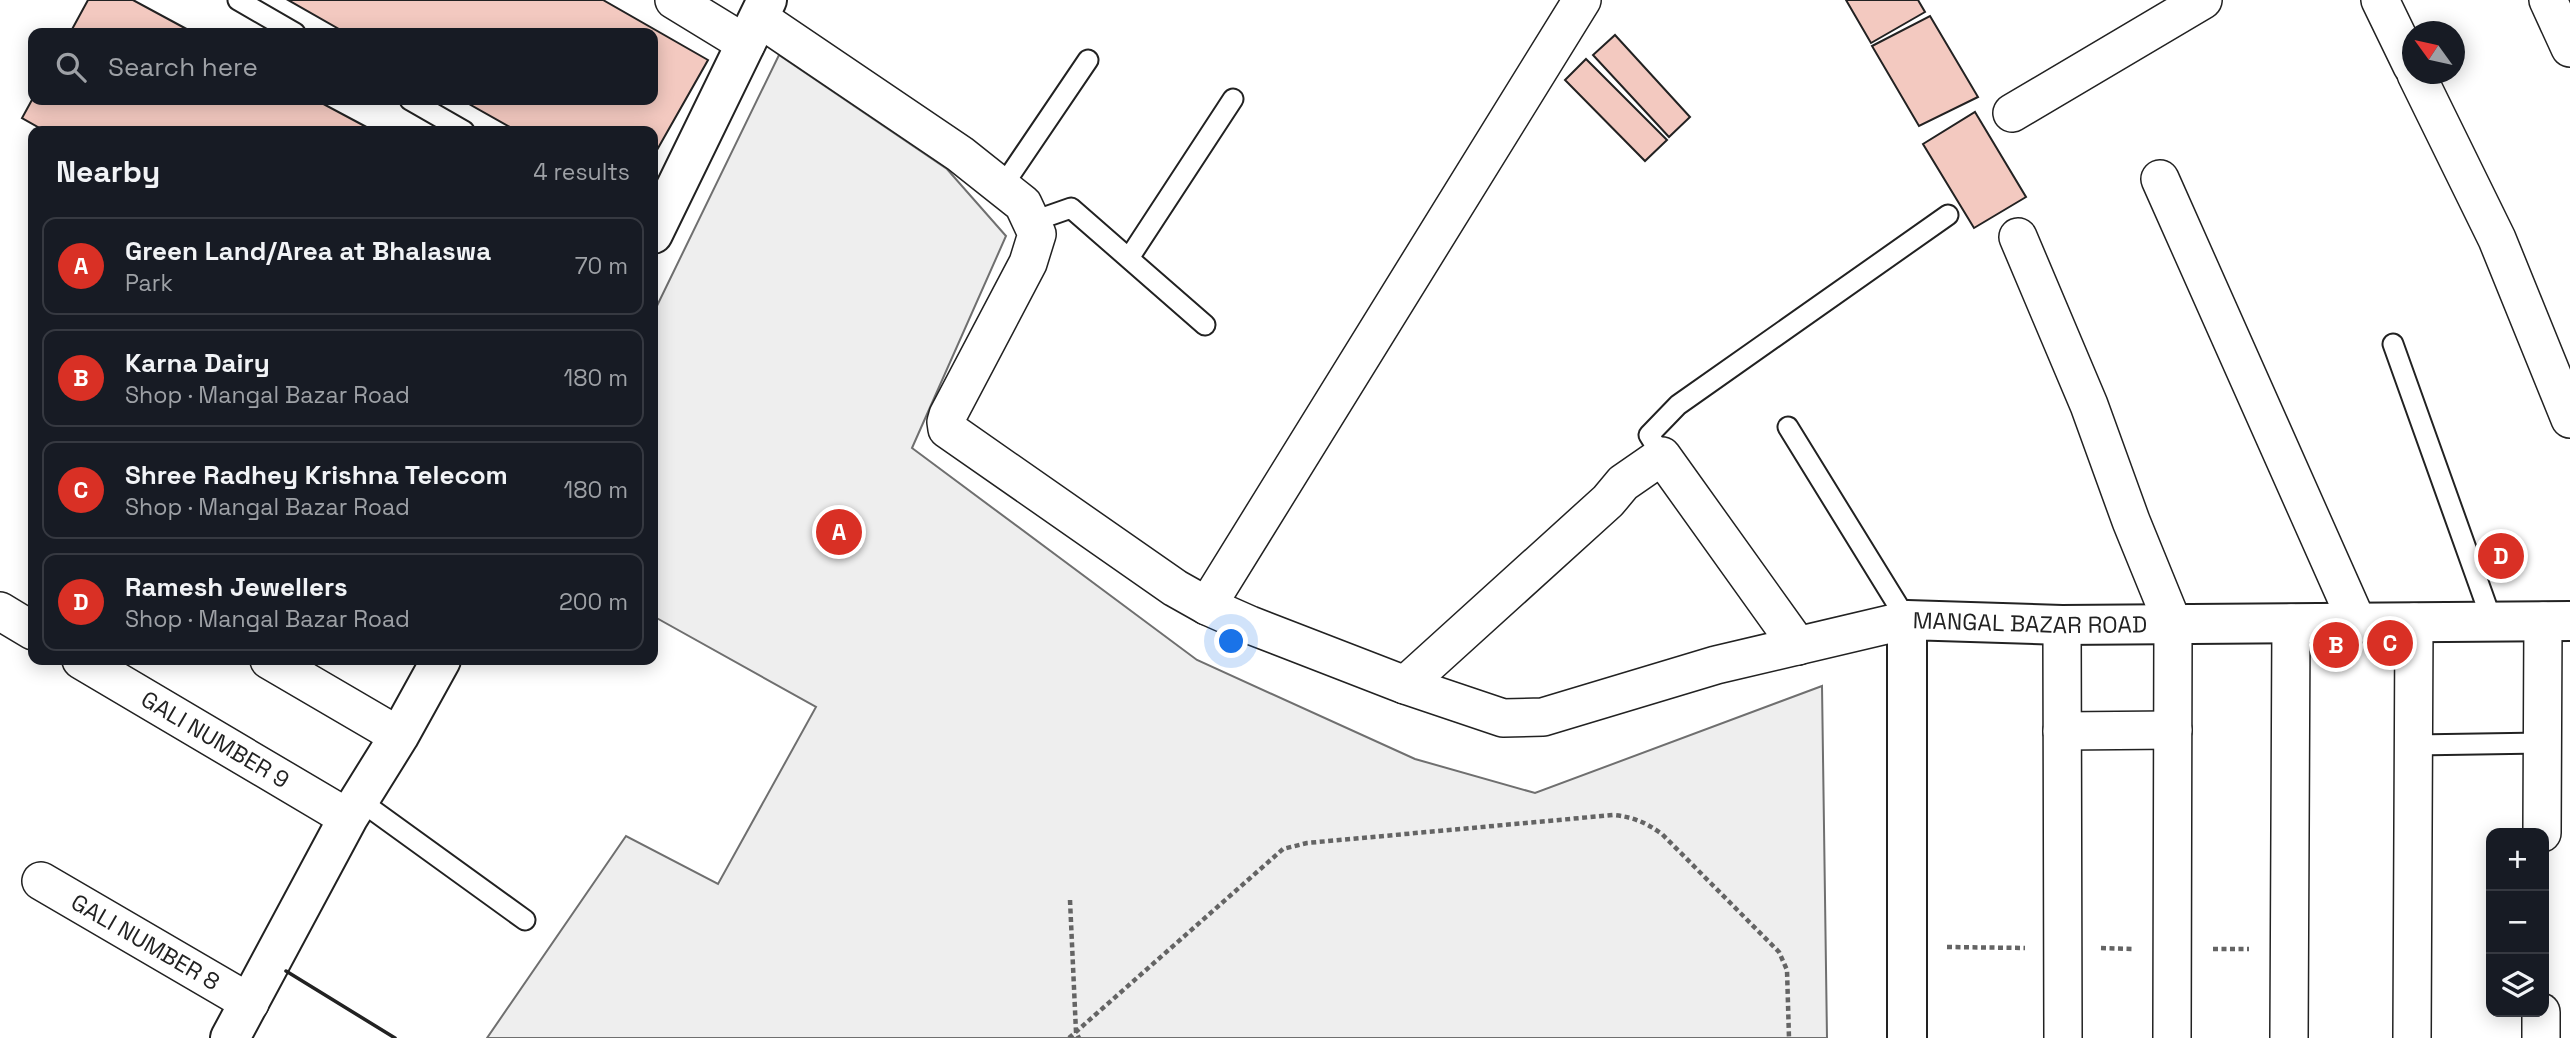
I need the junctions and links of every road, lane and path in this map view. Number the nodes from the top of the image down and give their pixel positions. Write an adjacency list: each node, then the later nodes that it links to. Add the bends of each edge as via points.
1 (238, 0): 8 (lane)
2 (674, 0): 7 (street)
3 (1582, 0): 29 (street)
4 (2203, 0): 15 (street)
5 (2380, 0): 9 (street)
6 (2548, 0): 10 (street)
7 (757, 20): 18 (street, via 960,154); 21 (street)
8 (286, 28)
9 (2402, 44)
10 (2570, 48)
11 (1088, 60): 18 (lane)
12 (2421, 84): 26 (street, via 2497,239)
13 (1233, 99): 23 (lane)
14 (419, 105): 16 (lane)
15 (2012, 113)
16 (455, 126)
17 (2160, 179): 34 (street)
18 (1002, 187): 20 (street, via 1023,204)
19 (1948, 215): 28 (lane, via 1678,405 1649,435)
20 (1031, 222): 23 (lane, via 1071,208); 29 (street, via 1037,234 1028,263 948,415 947,429 1174,588)
21 (658, 224)
22 (2018, 237): 37 (street)
23 (1129, 258): 24 (lane)
24 (1205, 325)
25 (2393, 344): 32 (lane)
26 (2570, 419)
27 (1788, 427): 31 (lane)
28 (1662, 456): 40 (street); 44 (street, via 1623,483)
29 (1207, 606): 44 (street)
30 (0, 611): 39 (street)
31 (1907, 620): 38 (street, MANGAL BAZAR ROAD); 40 (street); 62 (street, MANGAL BAZAR ROAD)
32 (2492, 621): 33 (street, MANGAL BAZAR ROAD); 35 (street, MANGAL BAZAR ROAD)
33 (2557, 621): 48 (street)
34 (2357, 622): 35 (street, MANGAL BAZAR ROAD); 36 (street, MANGAL BAZAR ROAD)
35 (2414, 622): 49 (street)
36 (2291, 623): 37 (street, MANGAL BAZAR ROAD); 65 (street)
37 (2173, 624): 38 (street, MANGAL BAZAR ROAD); 45 (street)
38 (2062, 625): 46 (street)
39 (28, 628)
40 (1798, 646): 44 (street, via 1533,718 1503,718)
41 (90, 665): 50 (street, GALI NUMBER 9)
42 (278, 665): 47 (street)
43 (438, 665): 47 (street)
44 (1405, 685)
45 (2173, 730): 46 (street); 64 (street)
46 (2062, 731): 63 (street)
47 (399, 736): 50 (street)
48 (2542, 743): 49 (lane); 51 (street)
49 (2414, 745): 66 (street)
50 (353, 809): 54 (lane); 55 (street)
51 (2542, 828)
52 (41, 881): 55 (street, GALI NUMBER 8)
53 (1070, 900): 57 (path)
54 (525, 919)
55 (250, 1003): 58 (street)
56 (2541, 1017): 67 (street)
57 (1076, 1032): 59 (path); 60 (path); 61 (path, via 1283,849 1307,843 1613,815 1644,821 1662,834 1779,952 1787,970)
58 (230, 1038)
59 (1069, 1038)
60 (1079, 1038)
61 (1789, 1038)
62 (1907, 1038)
63 (2063, 1038)
64 (2172, 1038)
65 (2289, 1038)
66 (2412, 1038)
67 (2541, 1038)

